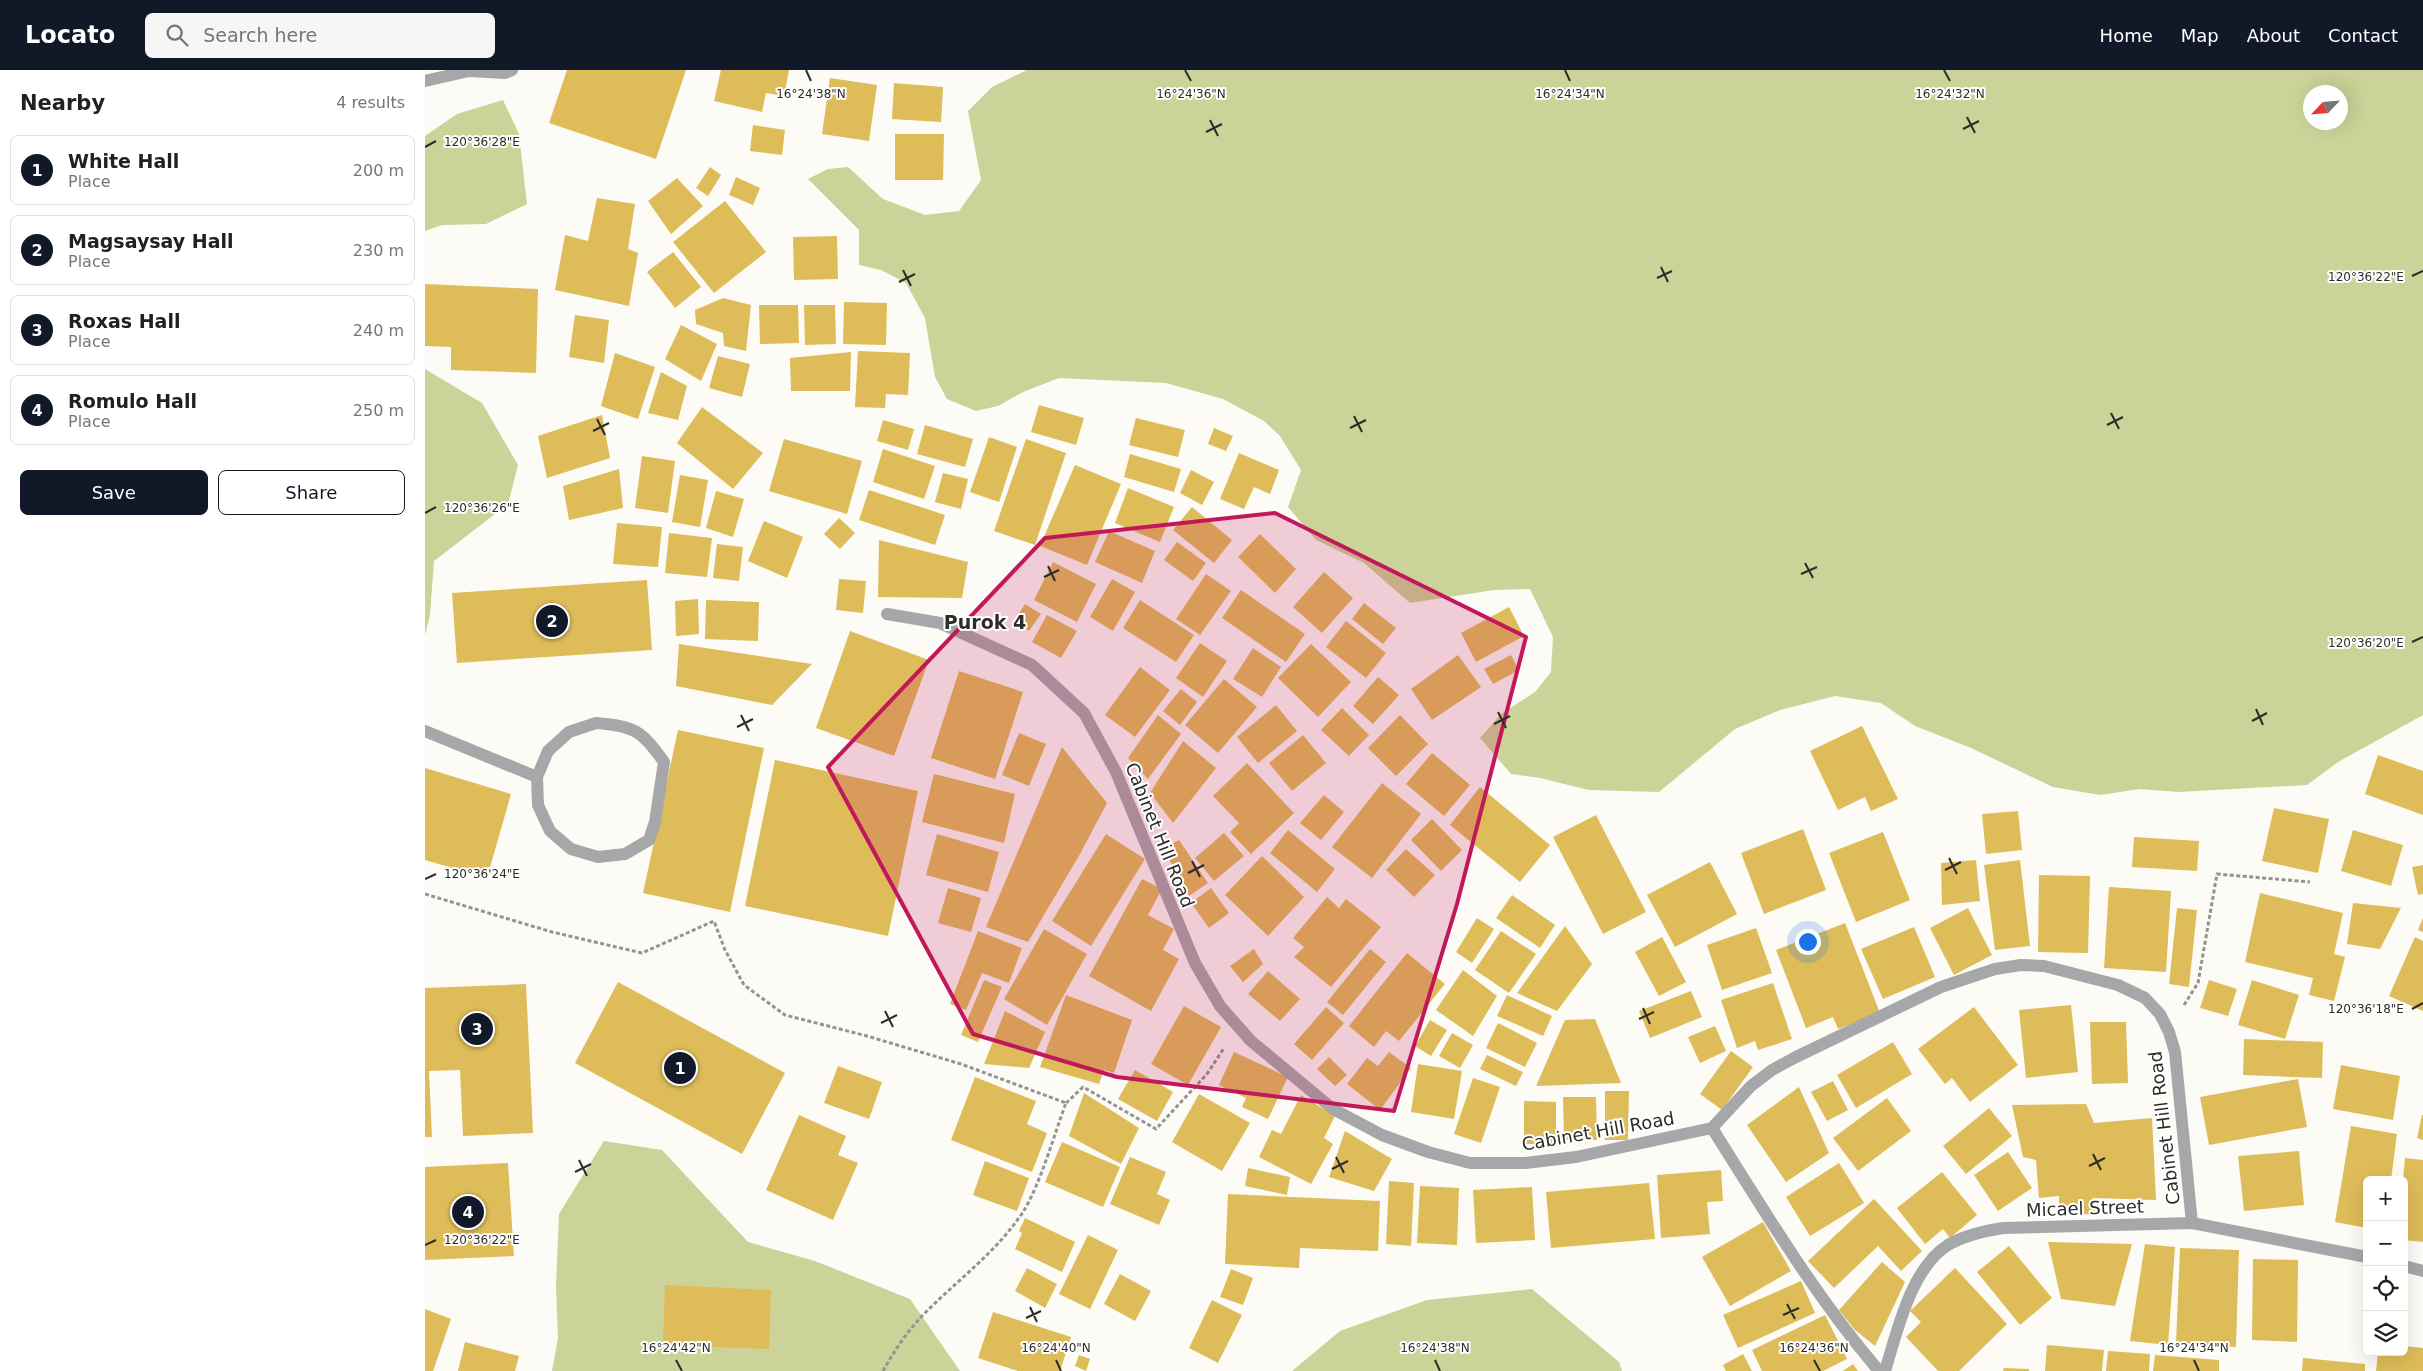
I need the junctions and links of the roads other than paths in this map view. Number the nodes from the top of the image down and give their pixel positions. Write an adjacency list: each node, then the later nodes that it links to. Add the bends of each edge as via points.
1 (512, 70): 2 (street, via 505,73 469,71)
2 (425, 81)
3 (887, 614): 6 (street, Cabinet Hill Road, via 940,623 1032,665 1084,713 1117,772 1195,963 1220,1006 1251,1041 1333,1109 1382,1135 1427,1152 1470,1163 1525,1163 1567,1158)
4 (425, 731): 5 (street)
5 (537, 777): 5 (street, via 548,751 569,732 596,723 623,725 648,739 665,762 649,840 625,854 598,857 571,849 550,830 546,822 538,805)
6 (1712, 1128): 7 (street, Cabinet Hill Road, via 1751,1086 1772,1070 1941,987 1995,969 2045,966 2118,985 2145,998 2160,1014 2175,1052); 11 (street, via 1808,1279 1841,1327)
7 (2192, 1222): 8 (street, Micael Street); 12 (street, Micael Street, via 2003,1228 1974,1233 1948,1246 1930,1261 1902,1317)
8 (2363, 1256)
9 (2408, 1267): 10 (street)
10 (2423, 1271)
11 (1879, 1371)
12 (1885, 1371)

